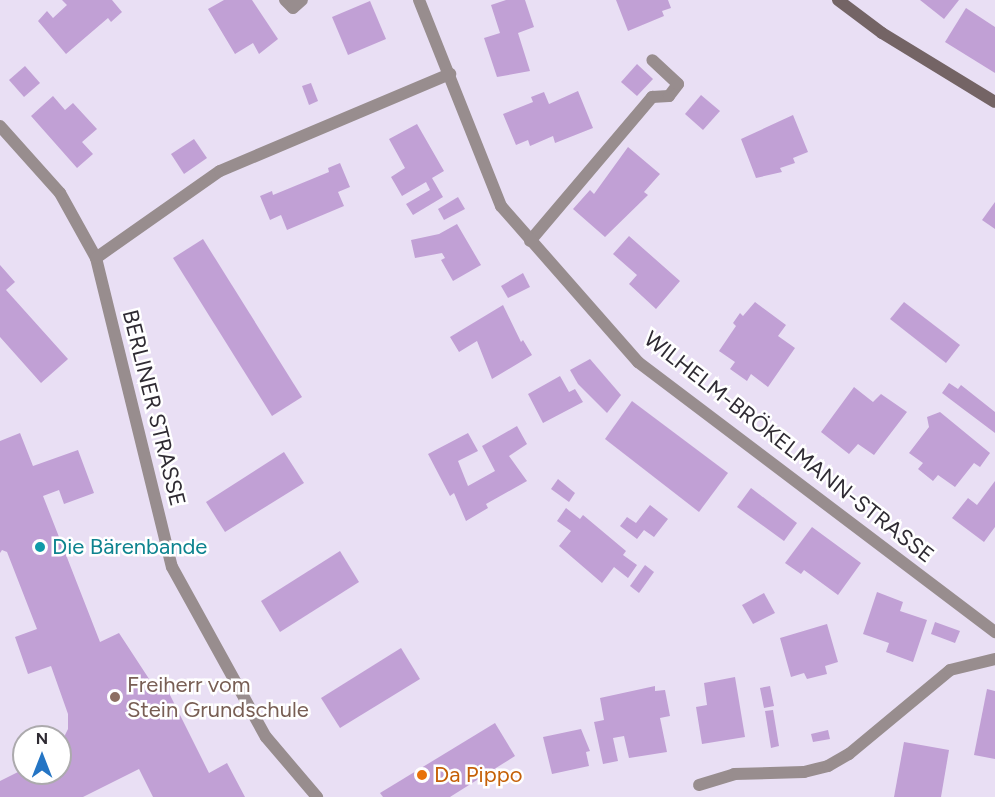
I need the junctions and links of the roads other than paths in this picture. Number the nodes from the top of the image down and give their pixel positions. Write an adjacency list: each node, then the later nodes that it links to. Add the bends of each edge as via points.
1 (285, 0): 2 (street, via 293,8)
2 (302, 0)
3 (419, 0): 6 (street, WILHELM-BRÖKELMANN-STRASSE)
4 (838, 0): 7 (main road, via 882,33)
5 (652, 60): 9 (street, via 678,84 669,96 652,97)
6 (450, 74): 9 (street, WILHELM-BRÖKELMANN-STRASSE, via 501,206); 10 (street, via 220,171)
7 (995, 102)
8 (0, 126): 10 (street, BERLINER STRASSE, via 60,193)
9 (530, 241): 11 (street, WILHELM-BRÖKELMANN-STRASSE, via 638,362)
10 (96, 258): 14 (street, BERLINER STRASSE, via 172,567 266,737)
11 (995, 632)
12 (995, 659): 13 (street, via 951,670 849,754 828,765 804,772 734,774)
13 (699, 785)
14 (317, 797)

